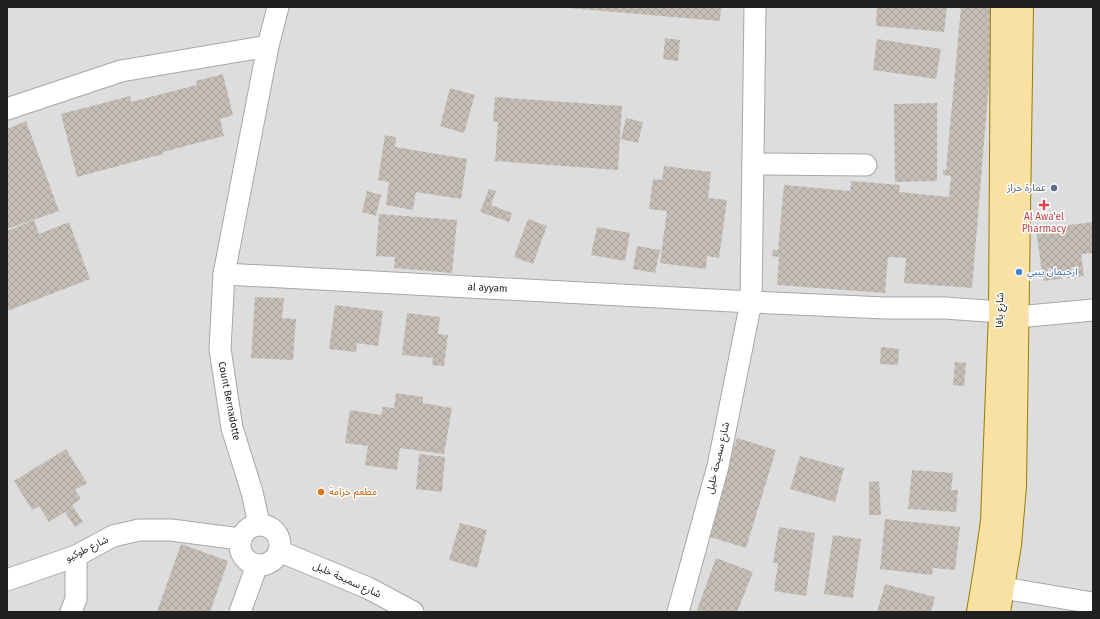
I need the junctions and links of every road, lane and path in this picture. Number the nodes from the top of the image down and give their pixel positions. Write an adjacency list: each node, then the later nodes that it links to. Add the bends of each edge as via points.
1 (278, 7): 5 (street, Count Bernadotte)
2 (755, 7): 7 (street, شارع سميحة خليل)
3 (1002, 7): 12 (main road, شارع يافا)
4 (1022, 7): 12 (main road, شارع يافا)
5 (268, 46): 6 (street, via 121,71); 9 (street, Count Bernadotte)
6 (7, 109)
7 (753, 164): 8 (street); 10 (street, شارع سميحة خليل)
8 (866, 165)
9 (224, 274): 10 (street, al ayyam); 13 (street, Count Bernadotte, via 220,349 224,379 232,428)
10 (751, 302): 12 (street, al ayyam, via 945,308); 24 (street, شارع سميحة خليل, via 718,466)
11 (1093, 310): 12 (street, al ayyam)
12 (1009, 315): 19 (main road, شارع يافا, via 1015,486); 25 (main road, شارع يافا, via 992,521)
13 (259, 524): 14 (street, via 247,529); 15 (street, via 276,532 279,538)
14 (240, 539): 16 (street, شارع طوكيو, via 172,530 139,530 113,536); 17 (street, via 241,553 245,559)
15 (279, 551): 17 (street, via 271,562); 23 (street, شارع سميحة خليل, via 368,588)
16 (76, 556): 18 (street, شارع طوكيو); 21 (street, via 76,599)
17 (257, 565): 22 (street)
18 (7, 580)
19 (1003, 588): 20 (street); 26 (main road, شارع يافا)
20 (1093, 603)
21 (71, 612)
22 (240, 612)
23 (414, 612)
24 (678, 612)
25 (978, 612)
26 (999, 612)

